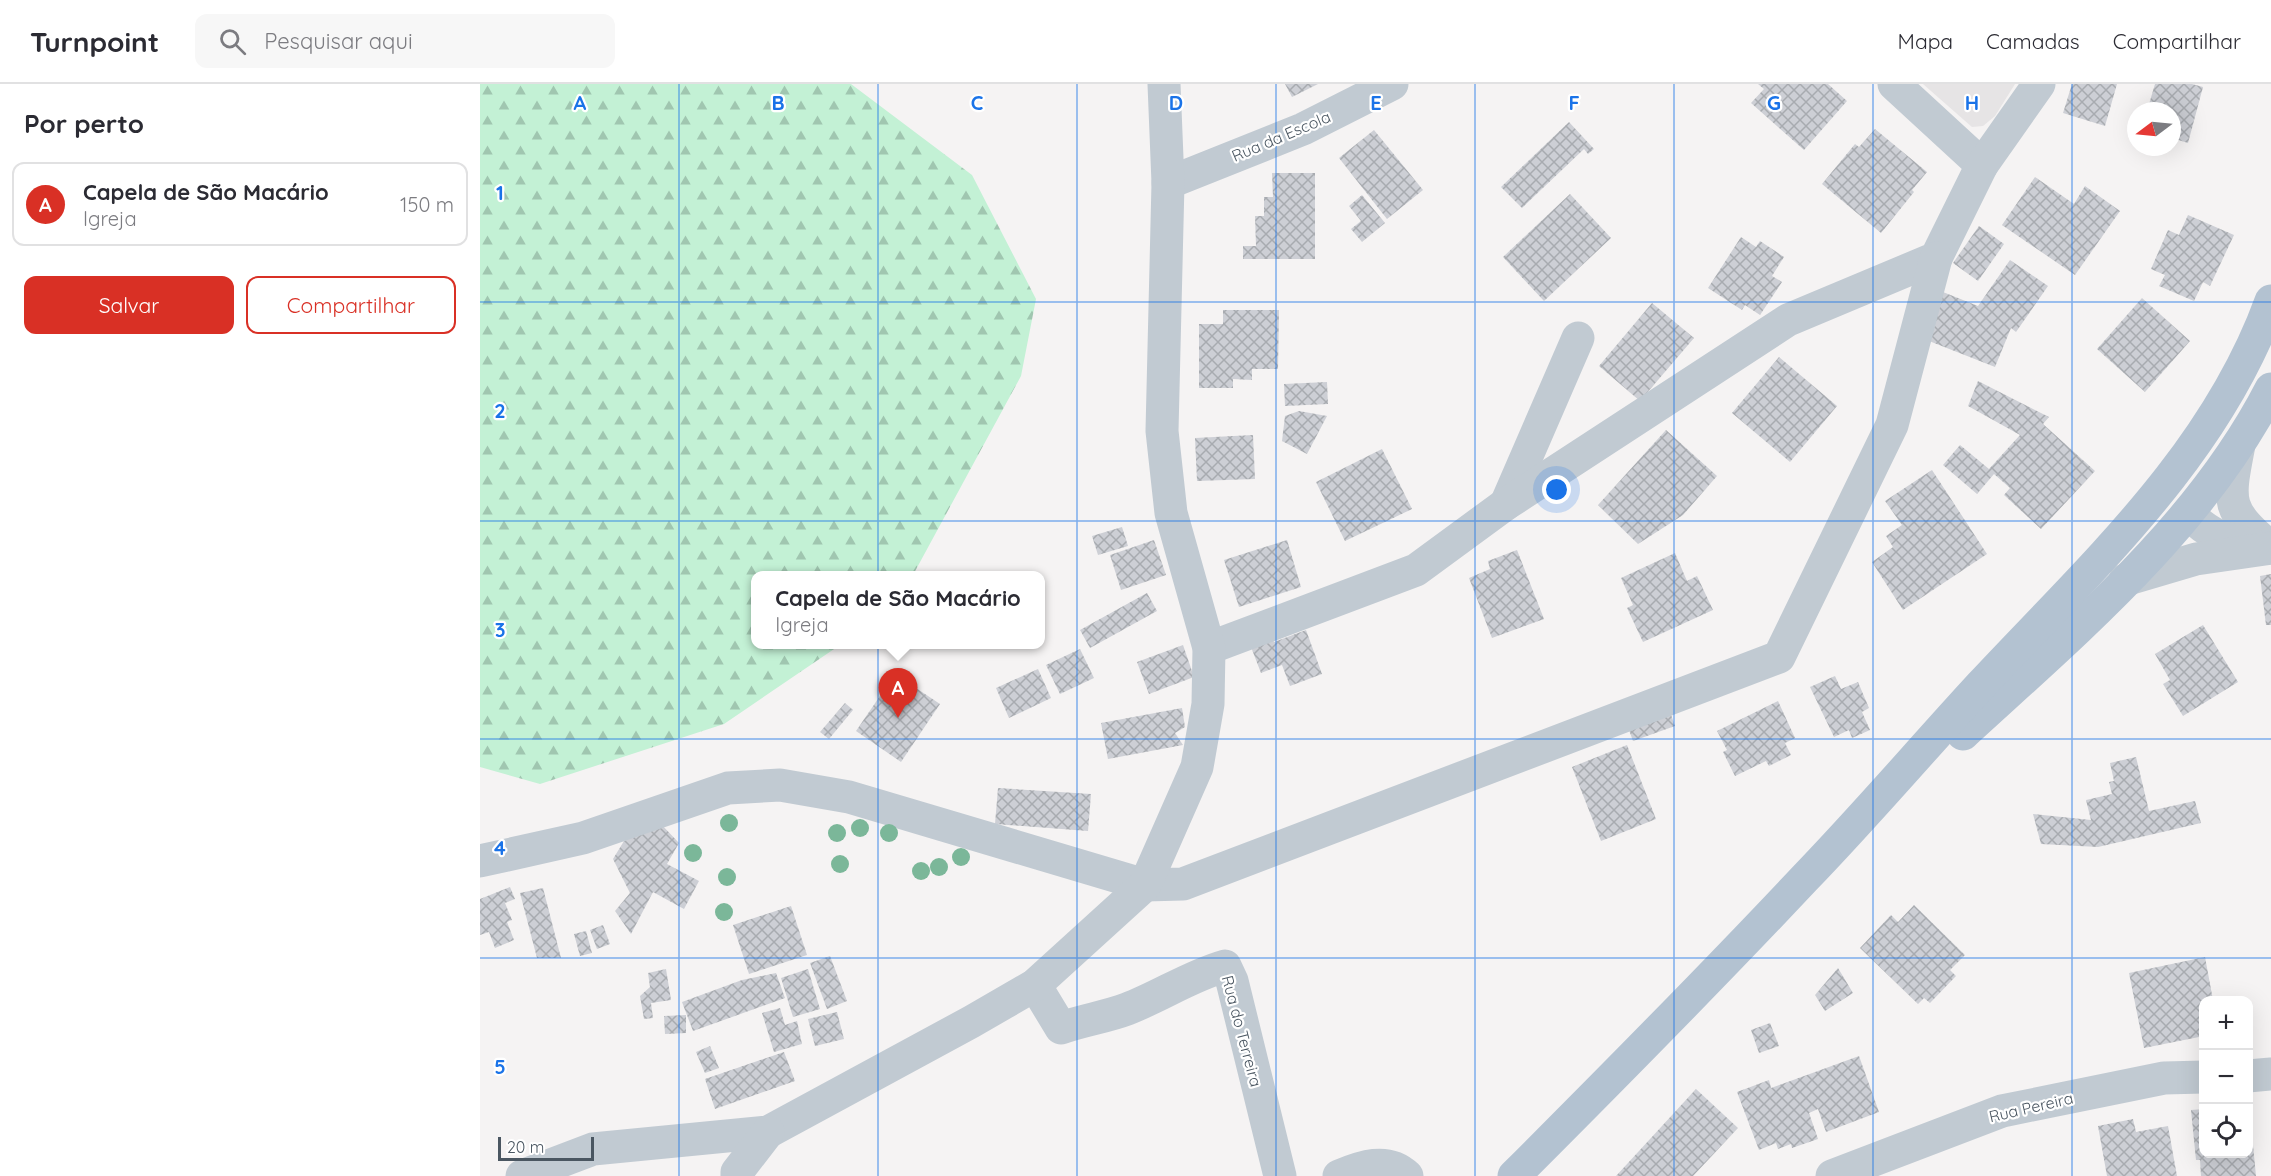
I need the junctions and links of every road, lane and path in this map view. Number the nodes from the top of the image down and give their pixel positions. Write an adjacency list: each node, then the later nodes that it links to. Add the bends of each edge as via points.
1 (1164, 84): 6 (street)
2 (1392, 84): 6 (street, Rua da Escola, via 1303,129)
3 (1894, 84): 5 (street)
4 (2039, 84): 5 (street)
5 (1982, 165): 7 (street)
6 (1168, 183): 18 (street, via 1162,431 1171,513)
7 (1936, 258): 13 (street, via 1788,320); 21 (street, via 1892,425 1779,657 1183,884)
8 (2271, 301): 17 (main road, via 2238,377 2200,438 2148,506)
9 (1578, 338): 13 (street)
10 (2271, 353): 14 (main road, via 2232,427 2187,489)
11 (2271, 389): 12 (main road)
12 (2240, 445): 14 (main road); 15 (street, via 2231,497 2235,511)
13 (1506, 504): 18 (street, via 1416,570)
14 (2188, 513): 15 (street, via 2219,538); 16 (main road); 17 (main road, via 2163,519 2090,594)
15 (2271, 548): 16 (street, via 2196,559)
16 (2125, 580): 20 (main road)
17 (2056, 608): 20 (main road)
18 (1209, 648): 21 (street, via 1208,704 1197,767)
19 (480, 861): 21 (street, via 583,838 728,788 780,785 849,797)
20 (1806, 877): 32 (main road)
21 (1145, 885): 22 (street)
22 (1035, 985): 26 (street); 29 (street, Rua do Terreira, via 1061,1028 1126,1009 1199,973 1224,966 1232,981)
23 (2271, 1074): 24 (street)
24 (2253, 1076)
25 (2199, 1077): 33 (street, Rua Pereira, via 2164,1078 2002,1111)
26 (768, 1132): 27 (street, via 593,1149); 28 (street)
27 (522, 1176)
28 (737, 1176)
29 (1280, 1176)
30 (1339, 1176): 31 (street, via 1374,1163)
31 (1407, 1176)
32 (1514, 1176)
33 (1832, 1176)

